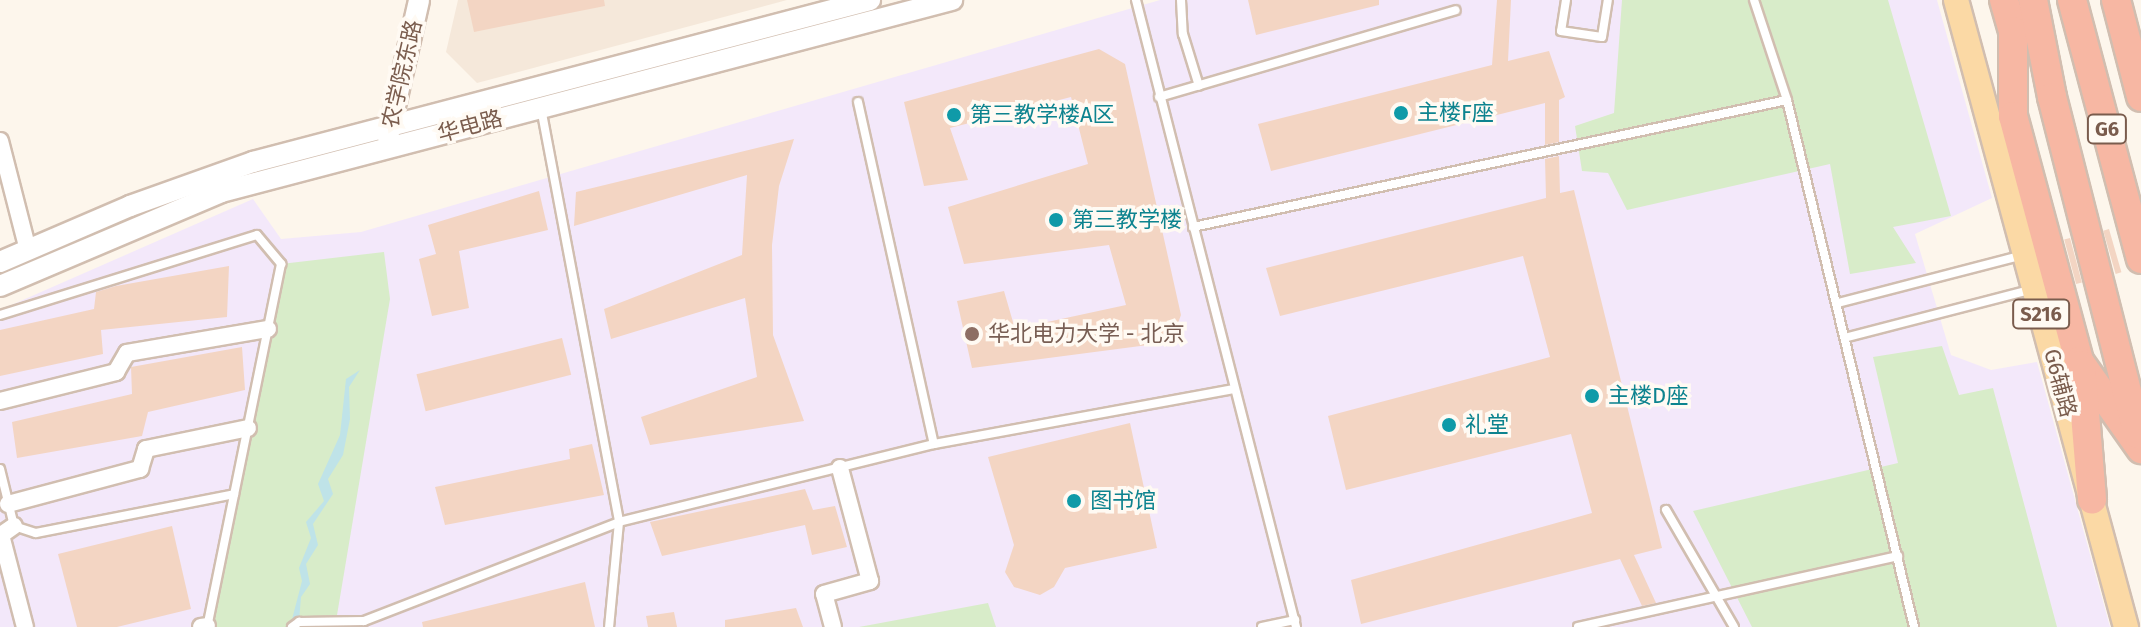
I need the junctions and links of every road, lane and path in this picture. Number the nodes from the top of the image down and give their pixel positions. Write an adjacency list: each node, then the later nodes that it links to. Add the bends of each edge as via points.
1 (419, 0): 21 (street, 农学院东路)
2 (870, 0): 18 (street, 华电路)
3 (952, 0): 18 (street, 华电路)
4 (1136, 0): 16 (lane)
5 (1181, 0): 15 (lane, via 1183,34)
6 (1566, 0): 7 (lane, via 1561,31 1602,37)
7 (1608, 0)
8 (1754, 0): 19 (lane)
9 (1956, 0): 26 (main road, G6辅路 / S216)
10 (2004, 0): 35 (highway, via 2013,31 2013,116)
11 (2033, 0): 40 (highway, via 2052,97)
12 (2072, 0): 27 (highway, G6)
13 (2116, 0): 17 (highway, G6)
14 (1456, 10): 15 (lane)
15 (1199, 86): 16 (lane)
16 (1159, 97): 24 (lane)
17 (2141, 97)
18 (539, 98): 21 (street, 华电路); 23 (street, 华电路); 47 (lane)
19 (1787, 100): 24 (lane); 31 (lane)
20 (858, 102): 39 (lane)
21 (391, 126): 23 (street, 农学院东路); 25 (street, 华电路, via 189,184)
22 (0, 141): 25 (street)
23 (386, 148): 29 (street, 华电路, via 221,192)
24 (1193, 227): 36 (lane)
25 (28, 250): 28 (street, 华电路)
26 (2025, 255): 30 (main road, G6辅路 / S216); 31 (lane)
27 (2141, 259)
28 (0, 262)
29 (0, 286)
30 (2034, 289): 34 (lane); 44 (main road, G6辅路 / S216)
31 (1838, 303): 34 (lane)
32 (0, 315): 33 (lane, via 257,235 281,264)
33 (268, 329): 37 (street, via 127,353 116,372); 38 (lane)
34 (1848, 337): 49 (lane)
35 (2079, 361): 40 (highway); 44 (highway)
36 (1234, 389): 39 (lane); 51 (lane)
37 (0, 401)
38 (248, 428): 43 (lane); 45 (street, via 146,449 140,469)
39 (934, 444): 41 (lane)
40 (2141, 447)
41 (840, 468): 47 (lane); 56 (street, via 870,581 824,594)
42 (0, 469): 45 (lane)
43 (234, 494): 48 (lane, via 36,533); 53 (lane)
44 (2092, 500): 61 (main road, G6辅路 / S216)
45 (8, 504): 48 (lane)
46 (1666, 510): 50 (lane)
47 (619, 522): 54 (lane, via 364,621 299,622); 55 (lane)
48 (5, 532): 52 (street)
49 (1898, 556): 50 (lane); 60 (lane)
50 (1720, 597): 58 (lane); 59 (lane)
51 (1295, 623): 57 (lane)
52 (20, 626)
53 (205, 627)
54 (292, 627)
55 (609, 627)
56 (833, 627)
57 (1262, 627)
58 (1578, 627)
59 (1734, 627)
60 (1914, 627)
61 (2127, 627)

